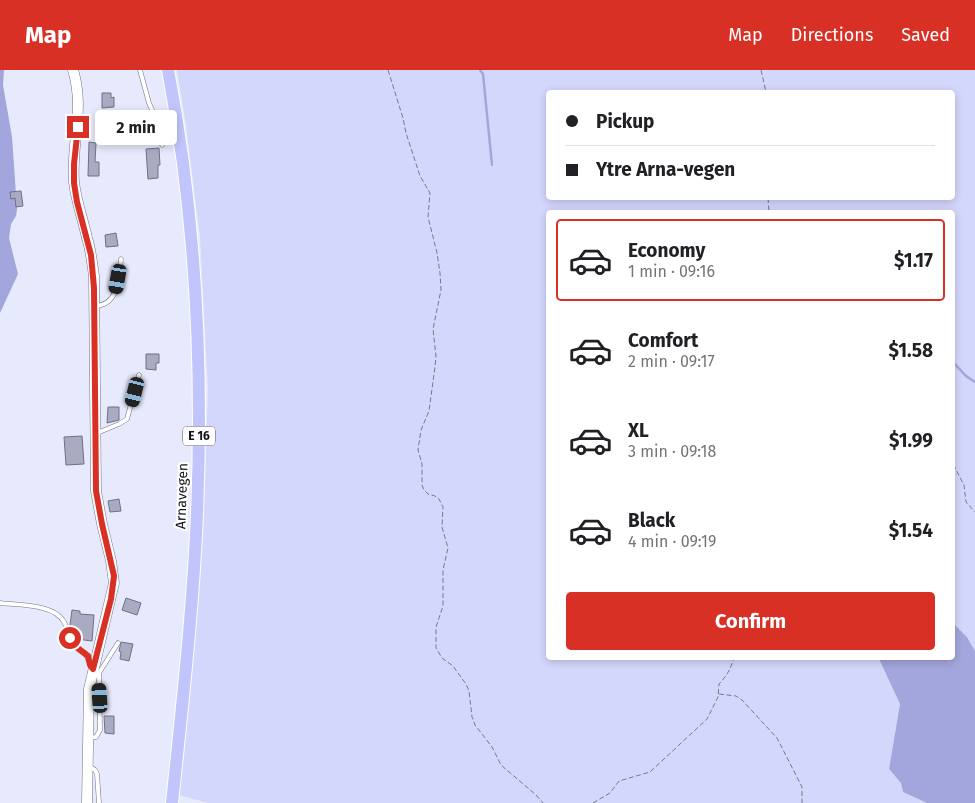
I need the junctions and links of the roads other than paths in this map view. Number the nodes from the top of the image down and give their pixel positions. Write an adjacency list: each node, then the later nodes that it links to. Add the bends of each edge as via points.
1 (73, 70): 6 (street, via 78,105 74,183 91,255)
2 (140, 70): 4 (lane, via 162,133)
3 (168, 70): 16 (highway, Arnavegen / E 16, via 192,239 199,408 192,591)
4 (162, 145)
5 (121, 259): 6 (lane, via 112,298)
6 (95, 306): 8 (street)
7 (139, 375): 8 (lane, via 127,419)
8 (95, 434): 11 (street, via 97,496 114,576)
9 (0, 603): 11 (lane, via 42,608 58,614 72,643 85,653)
10 (118, 643): 12 (lane, via 99,673 100,730 96,737)
11 (93, 669): 12 (street)
12 (87, 738): 13 (street)
13 (88, 766): 14 (street); 15 (lane, via 97,774)
14 (87, 803)
15 (99, 803)
16 (172, 803)

